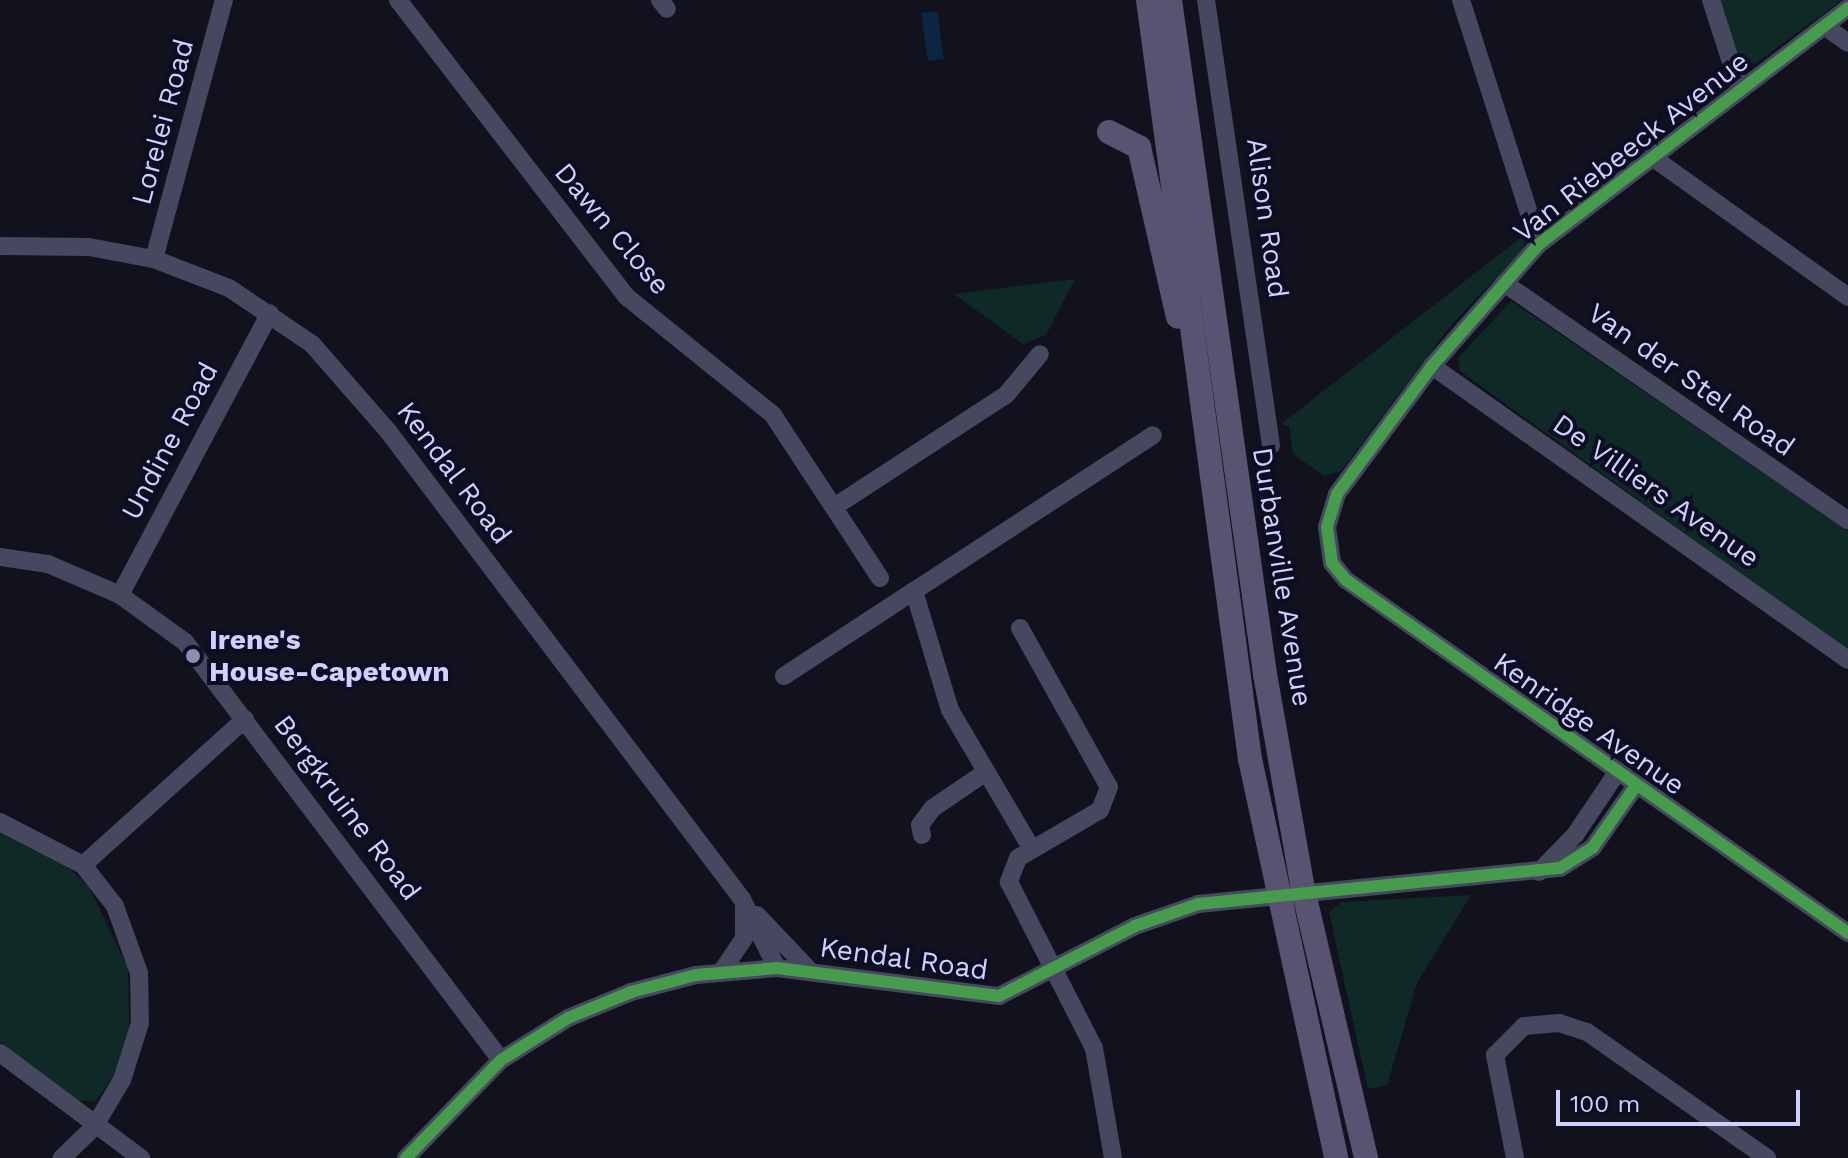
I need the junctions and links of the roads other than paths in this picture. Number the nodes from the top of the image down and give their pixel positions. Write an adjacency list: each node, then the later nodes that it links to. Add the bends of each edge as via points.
1 (224, 0): 16 (street, Lorelei Road)
2 (398, 0): 25 (street, Dawn Close, via 603,271 672,339 767,408)
3 (1148, 0): 22 (main road, Durbanville Avenue)
4 (1170, 0): 44 (main road, Durbanville Avenue, via 1259,634)
5 (1206, 0): 24 (street, Alison Road)
6 (1461, 0): 14 (street)
7 (1711, 0): 11 (street)
8 (1848, 8): 9 (street, Van Riebeeck Avenue)
9 (1824, 26): 10 (street); 11 (street, Van Riebeeck Avenue)
10 (1848, 43)
11 (1740, 90): 13 (street, Van Riebeeck Avenue)
12 (1109, 132): 22 (main road, via 1131,137 1142,154)
13 (1652, 157): 14 (street, Van Riebeeck Avenue); 18 (street)
14 (1539, 244): 17 (street, Van Riebeeck Avenue)
15 (0, 246): 16 (street, Kendal Road, via 51,244)
16 (154, 259): 19 (street, Kendal Road)
17 (1504, 283): 21 (street, Van Riebeeck Avenue); 26 (street, Van der Stel Road)
18 (1848, 297)
19 (270, 313): 31 (street, Undine Road); 46 (street, Kendal Road, via 355,389)
20 (1040, 354): 25 (street, via 1006,395)
21 (1432, 366): 27 (street, Van Riebeeck Avenue, via 1337,494); 33 (street, De Villiers Avenue)
22 (1204, 404): 45 (main road, Durbanville Avenue)
23 (1153, 435): 30 (street)
24 (1271, 445)
25 (834, 507): 29 (street, Dawn Close)
26 (1848, 520)
27 (1327, 535): 37 (street, Kenridge Avenue, via 1332,563 1346,580)
28 (0, 557): 31 (street, Bergkruine Road, via 48,564)
29 (880, 578)
30 (914, 591): 34 (street); 36 (street, via 950,710)
31 (120, 595): 35 (street, Bergkruine Road, via 185,642)
32 (1020, 628): 41 (street, via 1110,793 1100,810)
33 (1848, 660)
34 (784, 676)
35 (245, 719): 42 (street); 53 (street, Bergkruine Road)
36 (986, 772): 40 (street, via 933,808 920,825); 41 (street)
37 (1616, 774): 38 (street, Kenridge Avenue); 43 (street, via 1575,835)
38 (1635, 787): 43 (street, Kendal Road, via 1585,855); 47 (street, Kenridge Avenue)
39 (0, 822): 42 (street)
40 (922, 835)
41 (1032, 849): 51 (street, via 1014,864 1009,882)
42 (83, 865): 54 (street, via 125,925 141,999 134,1051)
43 (1537, 873): 44 (street, Kendal Road)
44 (1303, 889): 45 (street, Kendal Road); 60 (main road, Durbanville Avenue)
45 (1274, 893): 51 (street, Kendal Road, via 1154,918); 59 (main road, Durbanville Avenue)
46 (746, 903): 48 (street, Kendal Road); 49 (street, Kendal Road); 50 (street, via 744,938)
47 (1848, 933)
48 (777, 968): 49 (street, Kendal Road); 50 (street, Kendal Road)
49 (808, 969): 51 (street, Kendal Road, via 986,998)
50 (722, 971): 53 (street, Kendal Road, via 601,1003)
51 (1053, 974): 58 (street, via 1094,1048)
52 (0, 1053): 54 (street)
53 (501, 1060): 57 (street, Kendal Road)
54 (94, 1127): 55 (street); 56 (street)
55 (62, 1158)
56 (141, 1158)
57 (406, 1158)
58 (1113, 1158)
59 (1336, 1158)
60 (1366, 1158)
61 (1515, 1158): 62 (street, via 1495,1055 1524,1026 1559,1023 1587,1032)
62 (1767, 1158)

